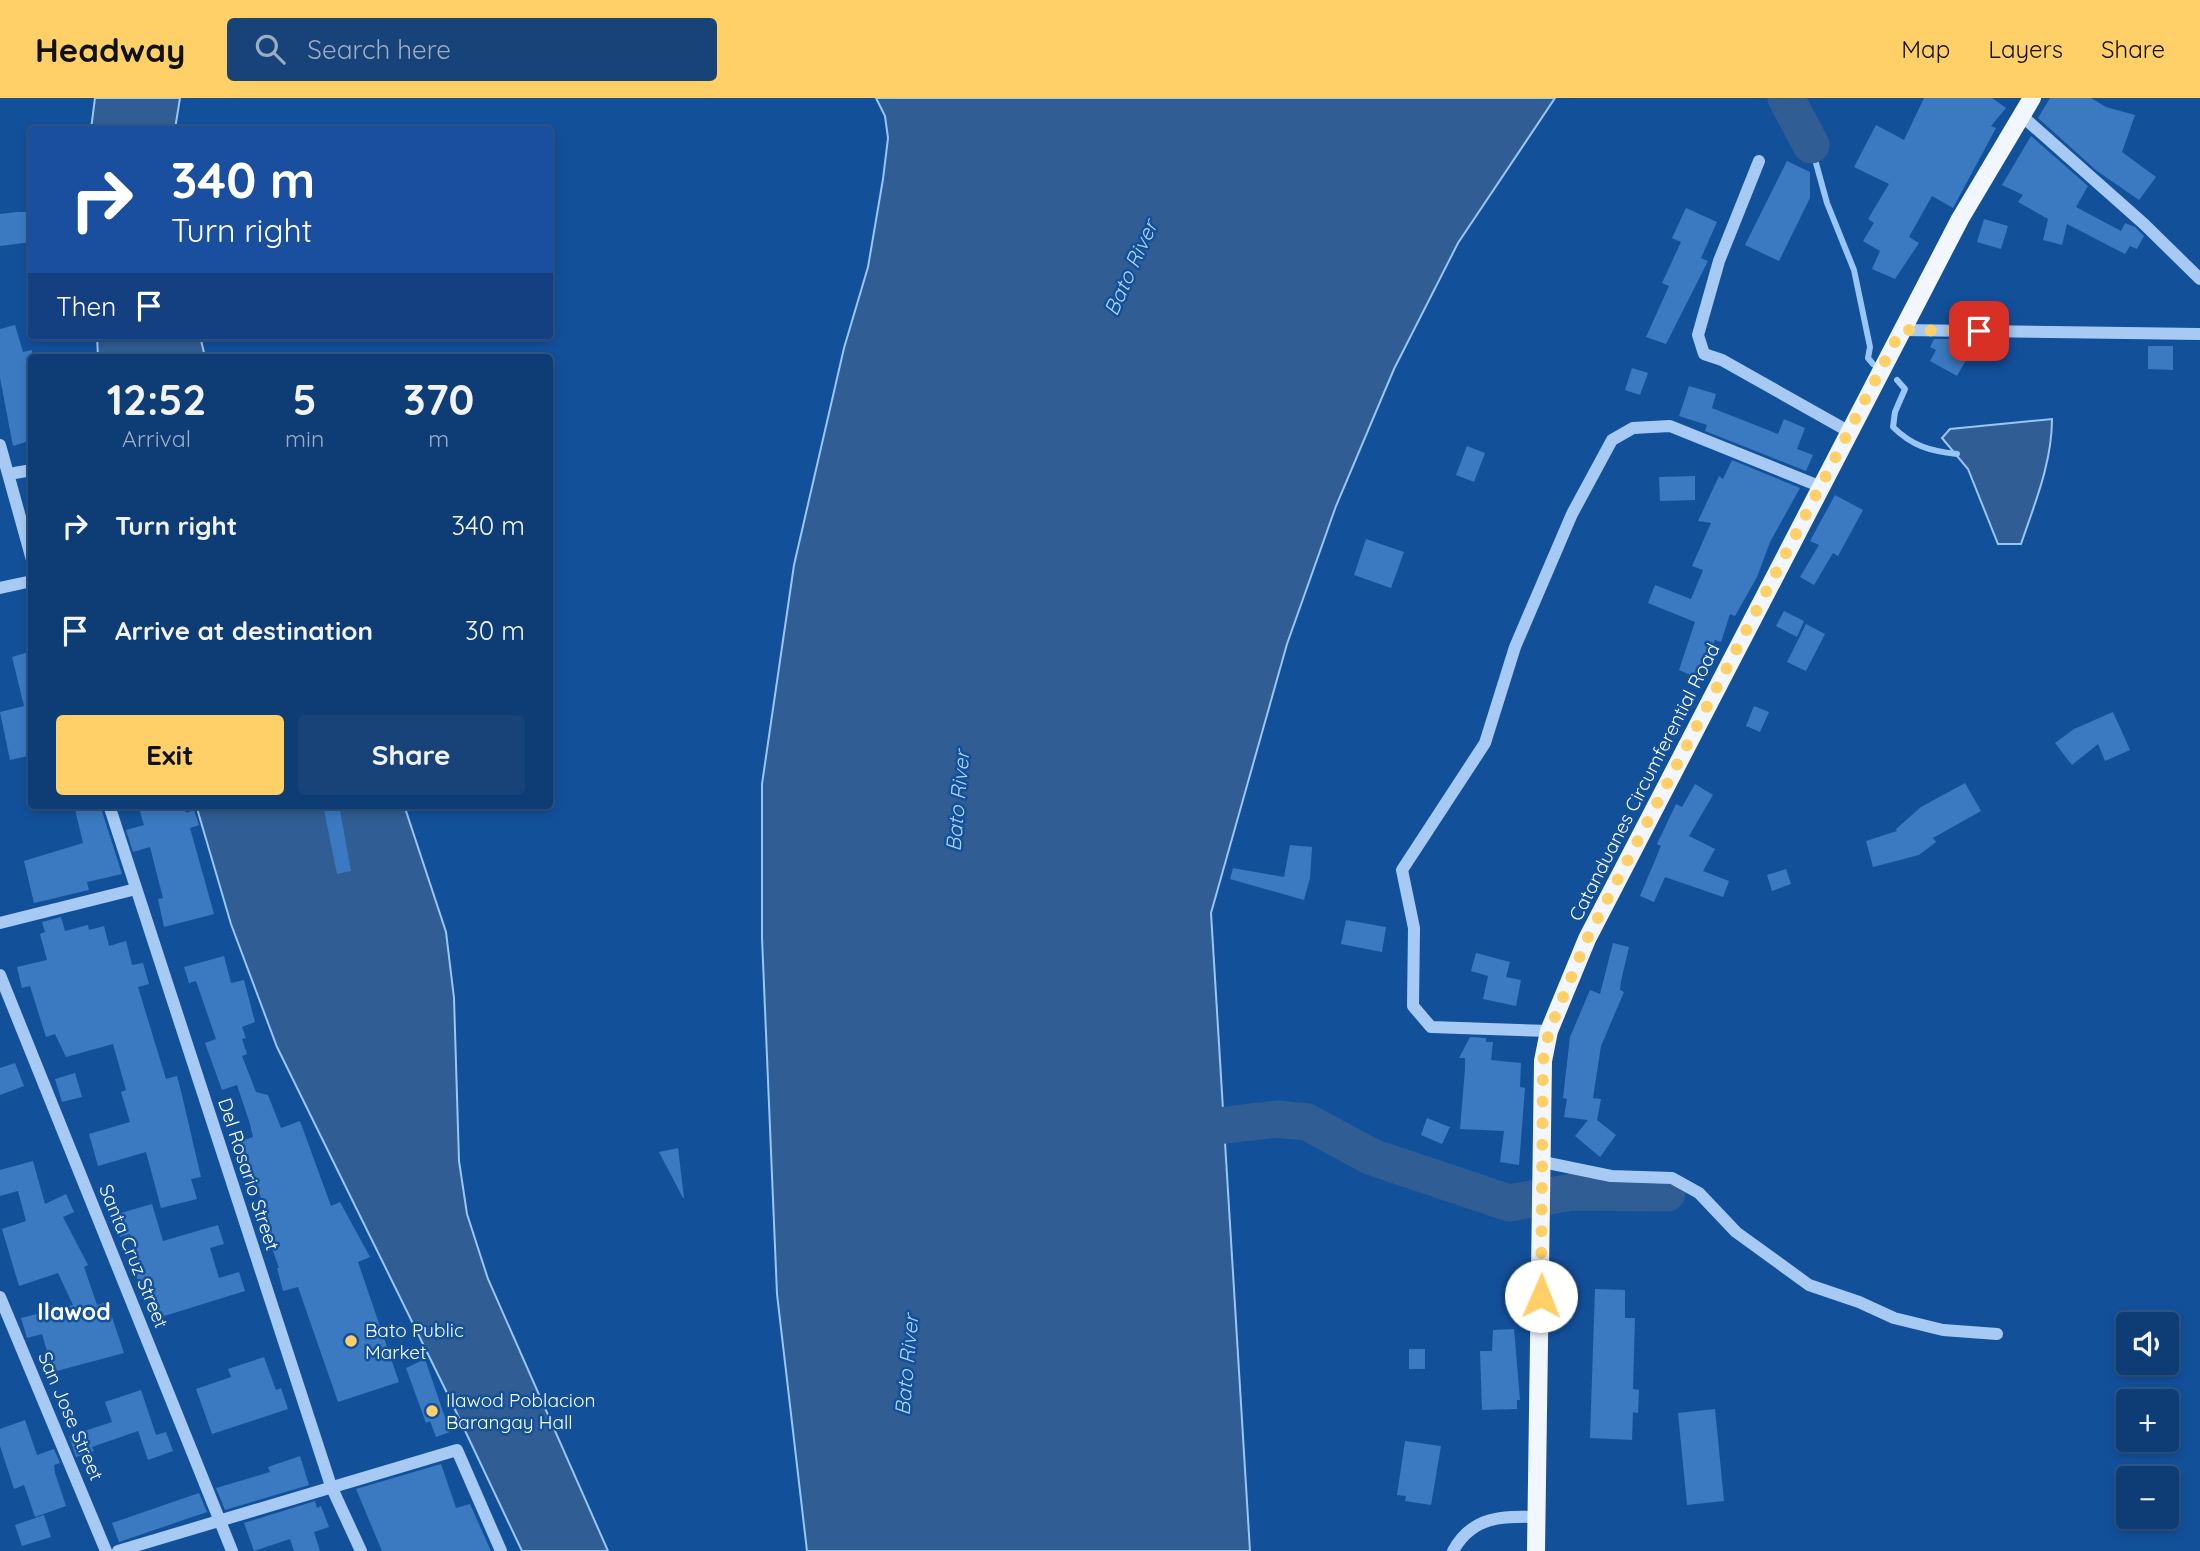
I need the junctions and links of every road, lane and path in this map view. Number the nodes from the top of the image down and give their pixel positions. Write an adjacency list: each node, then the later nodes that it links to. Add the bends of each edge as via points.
1 (2032, 98): 2 (main road, Catanduanes Circumferential Road)
2 (2022, 116): 4 (street); 5 (main road, Catanduanes Circumferential Road)
3 (1759, 161): 7 (street, via 1719,261 1699,335 1704,354)
4 (2200, 279)
5 (1901, 330): 6 (street); 7 (main road, Catanduanes Circumferential Road)
6 (2200, 334)
7 (1848, 431): 11 (main road, Catanduanes Circumferential Road)
8 (0, 446): 10 (street)
9 (28, 471): 10 (street)
10 (9, 474): 12 (street)
11 (1819, 486): 19 (main road, Catanduanes Circumferential Road, via 1587,939); 19 (street, via 1670,426 1633,428 1612,440 1572,514 1515,648 1485,743 1402,870 1414,928 1413,1006 1431,1027)
12 (28, 545)
13 (28, 582): 14 (street)
14 (0, 588)
15 (110, 809): 16 (street, Del Rosario Street)
16 (136, 889): 17 (street); 23 (street, Del Rosario Street)
17 (0, 923)
18 (0, 975): 25 (street, Santa Cruz Street)
19 (1549, 1031): 20 (main road, Catanduanes Circumferential Road, via 1543,1061)
20 (1543, 1162): 22 (street, via 1611,1176 1672,1178 1699,1193 1736,1232 1809,1285 1894,1318 1943,1330); 24 (main road, Catanduanes Circumferential Road)
21 (0, 1297): 26 (street, San Jose Street)
22 (1997, 1334)
23 (331, 1486): 25 (street); 29 (street, Del Rosario Street); 30 (street, via 457,1450)
24 (1538, 1517): 31 (street, via 1497,1516 1461,1536); 32 (main road, Catanduanes Circumferential Road)
25 (220, 1520): 27 (street); 28 (street, Santa Cruz Street)
26 (106, 1551)
27 (118, 1551)
28 (232, 1551)
29 (361, 1551)
30 (501, 1551)
31 (1453, 1551)
32 (1536, 1551)

